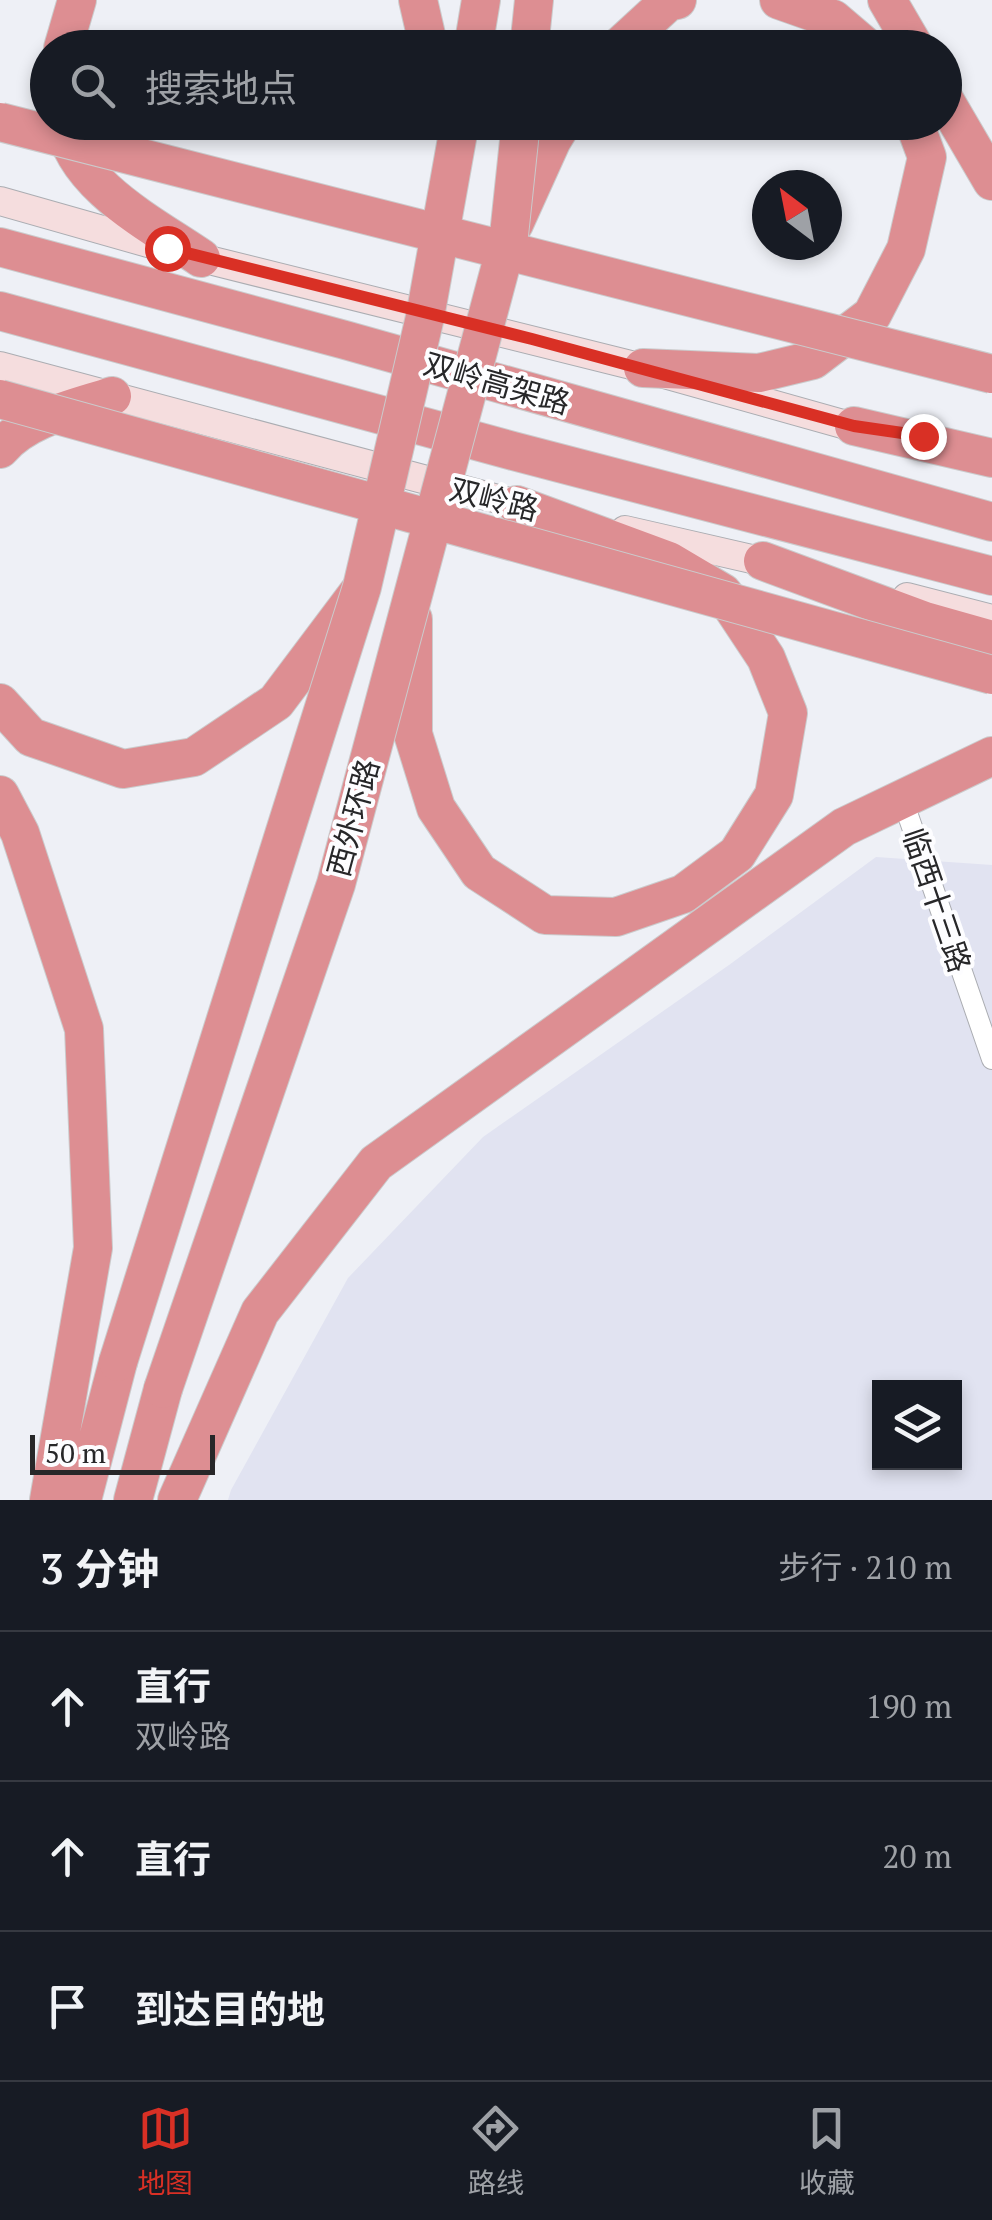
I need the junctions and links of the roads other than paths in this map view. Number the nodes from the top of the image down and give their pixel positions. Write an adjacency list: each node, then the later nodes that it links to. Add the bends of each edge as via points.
1 (77, 0): 8 (highway)
2 (418, 0): 9 (highway)
3 (481, 0): 10 (highway)
4 (534, 0): 11 (highway)
5 (677, 0): 12 (highway)
6 (779, 0): 13 (highway)
7 (887, 0): 14 (highway)
8 (68, 30)
9 (425, 30)
10 (476, 30)
11 (531, 30)
12 (638, 30)
13 (845, 30)
14 (904, 30)
15 (0, 122): 17 (highway, bridge)
16 (962, 129): 25 (highway)
17 (30, 130)
18 (69, 140): 29 (highway, via 99,188)
19 (71, 140): 34 (highway, bridge)
20 (435, 140): 31 (highway, bridge)
21 (457, 140): 31 (highway, 西外环路, bridge)
22 (519, 140): 27 (highway, 西外环路, bridge)
23 (552, 140): 27 (highway)
24 (920, 140): 33 (highway, via 926,157 906,248 872,315 813,360 759,373)
25 (992, 180)
26 (0, 202): 29 (main road)
27 (509, 235): 47 (highway, 西外环路, bridge)
28 (0, 247): 43 (highway, 双岭高架路)
29 (201, 258): 33 (main road)
30 (0, 312): 45 (highway, 双岭高架路)
31 (425, 317): 46 (highway, 西外环路, bridge)
32 (0, 366): 35 (main road, 双岭路)
33 (643, 368): 37 (main road)
34 (992, 374)
35 (112, 396): 39 (highway, via 56,414); 42 (main road, 双岭路)
36 (0, 399): 50 (highway, bridge)
37 (854, 426): 38 (main road); 40 (highway); 41 (main road)
38 (992, 446)
39 (0, 450)
40 (992, 458)
41 (992, 470)
42 (517, 506): 44 (main road, 双岭路); 47 (highway, bridge, via 669,561 722,593 766,658 788,714 774,795 737,854 683,894 616,917 546,915 479,872 436,808 413,734)
43 (992, 522)
44 (763, 561): 48 (main road, 双岭路); 49 (highway)
45 (992, 576)
46 (362, 587): 51 (highway, via 276,702 194,757 124,769 31,737); 57 (highway, 西外环路, bridge, via 118,1362)
47 (412, 596): 58 (highway, 西外环路, bridge, via 336,884 163,1389)
48 (992, 619)
49 (992, 640)
50 (992, 674)
51 (0, 703)
52 (992, 756): 54 (highway)
53 (0, 795): 56 (highway, via 20,833 84,1029 93,1248)
54 (902, 798): 55 (street, 临西十三路); 59 (highway, via 844,827 376,1163 260,1312)
55 (992, 1058)
56 (49, 1500)
57 (82, 1500)
58 (133, 1500)
59 (177, 1500)

